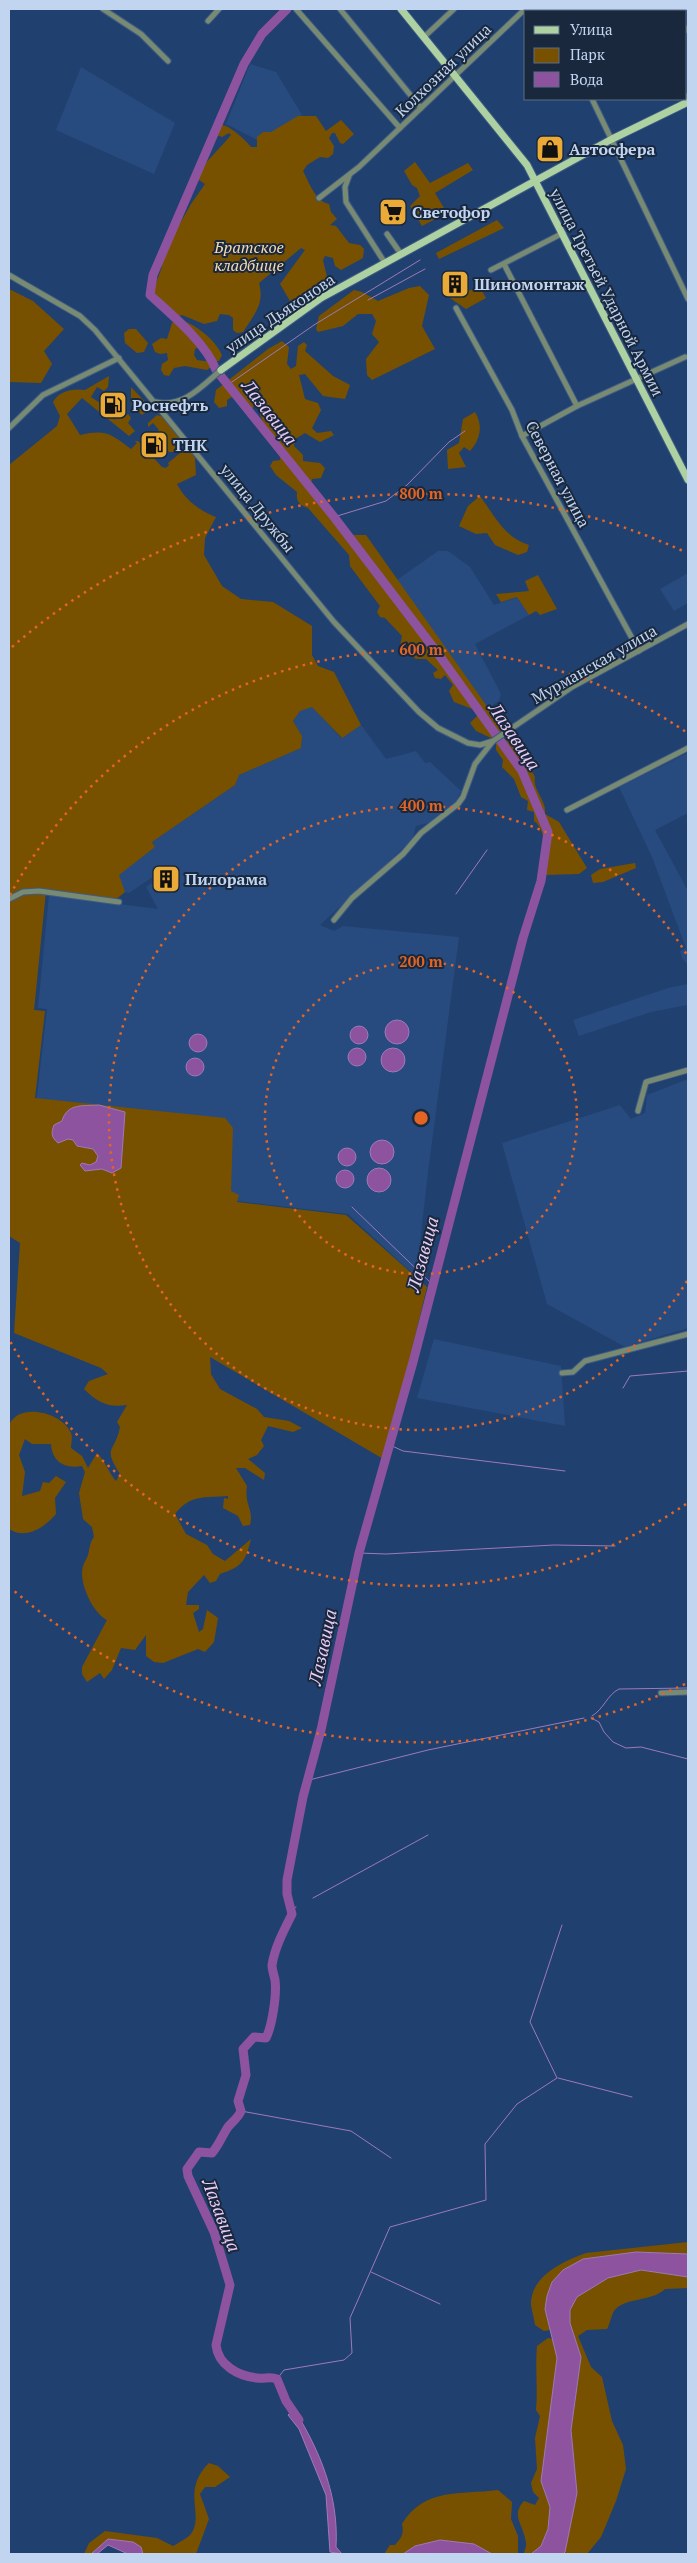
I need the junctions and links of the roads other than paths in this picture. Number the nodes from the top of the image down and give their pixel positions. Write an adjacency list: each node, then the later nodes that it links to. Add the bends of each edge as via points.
1 (103, 9): 10 (street, via 141,34)
2 (219, 9): 8 (street)
3 (295, 9): 15 (street, Колхозная улица)
4 (340, 9): 14 (street)
5 (401, 9): 9 (main road, улица Третьей Ударной Армии)
6 (454, 9): 9 (street)
7 (525, 9): 11 (street, Колхозная улица)
8 (208, 21)
9 (424, 37): 11 (main road, улица Третьей Ударной Армии)
10 (168, 61)
11 (454, 76): 14 (street, Колхозная улица); 18 (main road, улица Третьей Ударной Армии)
12 (592, 100): 16 (street)
13 (688, 101): 16 (main road, улица Дьяконова)
14 (422, 108): 15 (street, Колхозная улица)
15 (400, 128): 17 (street, Колхозная улица)
16 (612, 139): 18 (main road, улица Дьяконова); 27 (street)
17 (349, 176): 19 (street, Колхозная улица); 23 (street, via 346,202)
18 (536, 180): 20 (main road, улица Третьей Ударной Армии); 22 (main road, улица Дьяконова)
19 (319, 198)
20 (562, 233): 24 (street); 32 (main road, улица Третьей Ударной Армии)
21 (387, 234): 22 (street)
22 (400, 254): 23 (main road, улица Дьяконова)
23 (385, 263): 31 (main road, улица Дьяконова, via 321,298)
24 (504, 264): 25 (street); 34 (street)
25 (491, 270)
26 (9, 275): 29 (street, улица Дружбы, via 80,316)
27 (688, 299)
28 (456, 308): 36 (street, Северная улица, via 512,410)
29 (119, 358): 33 (street, улица Дружбы); 35 (street, via 43,395)
30 (685, 358): 32 (street)
31 (221, 370): 33 (street, улица Дьяконова, via 181,402 169,405)
32 (636, 381): 34 (street); 37 (main road, улица Третьей Ударной Армии)
33 (156, 402): 40 (street, улица Дружбы, via 334,622 419,712 438,728 468,743 480,745)
34 (577, 406): 36 (street)
35 (9, 428)
36 (522, 436): 39 (street, Северная улица)
37 (688, 480)
38 (688, 624): 39 (street, Мурманская улица)
39 (638, 651): 40 (street, Мурманская улица, via 572,687)
40 (493, 740): 45 (street, Мурманская улица, via 475,764 458,804 421,832 403,854 352,898)
41 (688, 748): 42 (street)
42 (567, 810)
43 (9, 899): 44 (street, via 23,892 39,891)
44 (119, 902)
45 (334, 920)
46 (688, 1070): 47 (street, via 646,1082)
47 (638, 1111)
48 (688, 1334): 49 (street, via 585,1361 573,1372)
49 (562, 1373)
50 (688, 1692): 51 (street)
51 (661, 1693)

